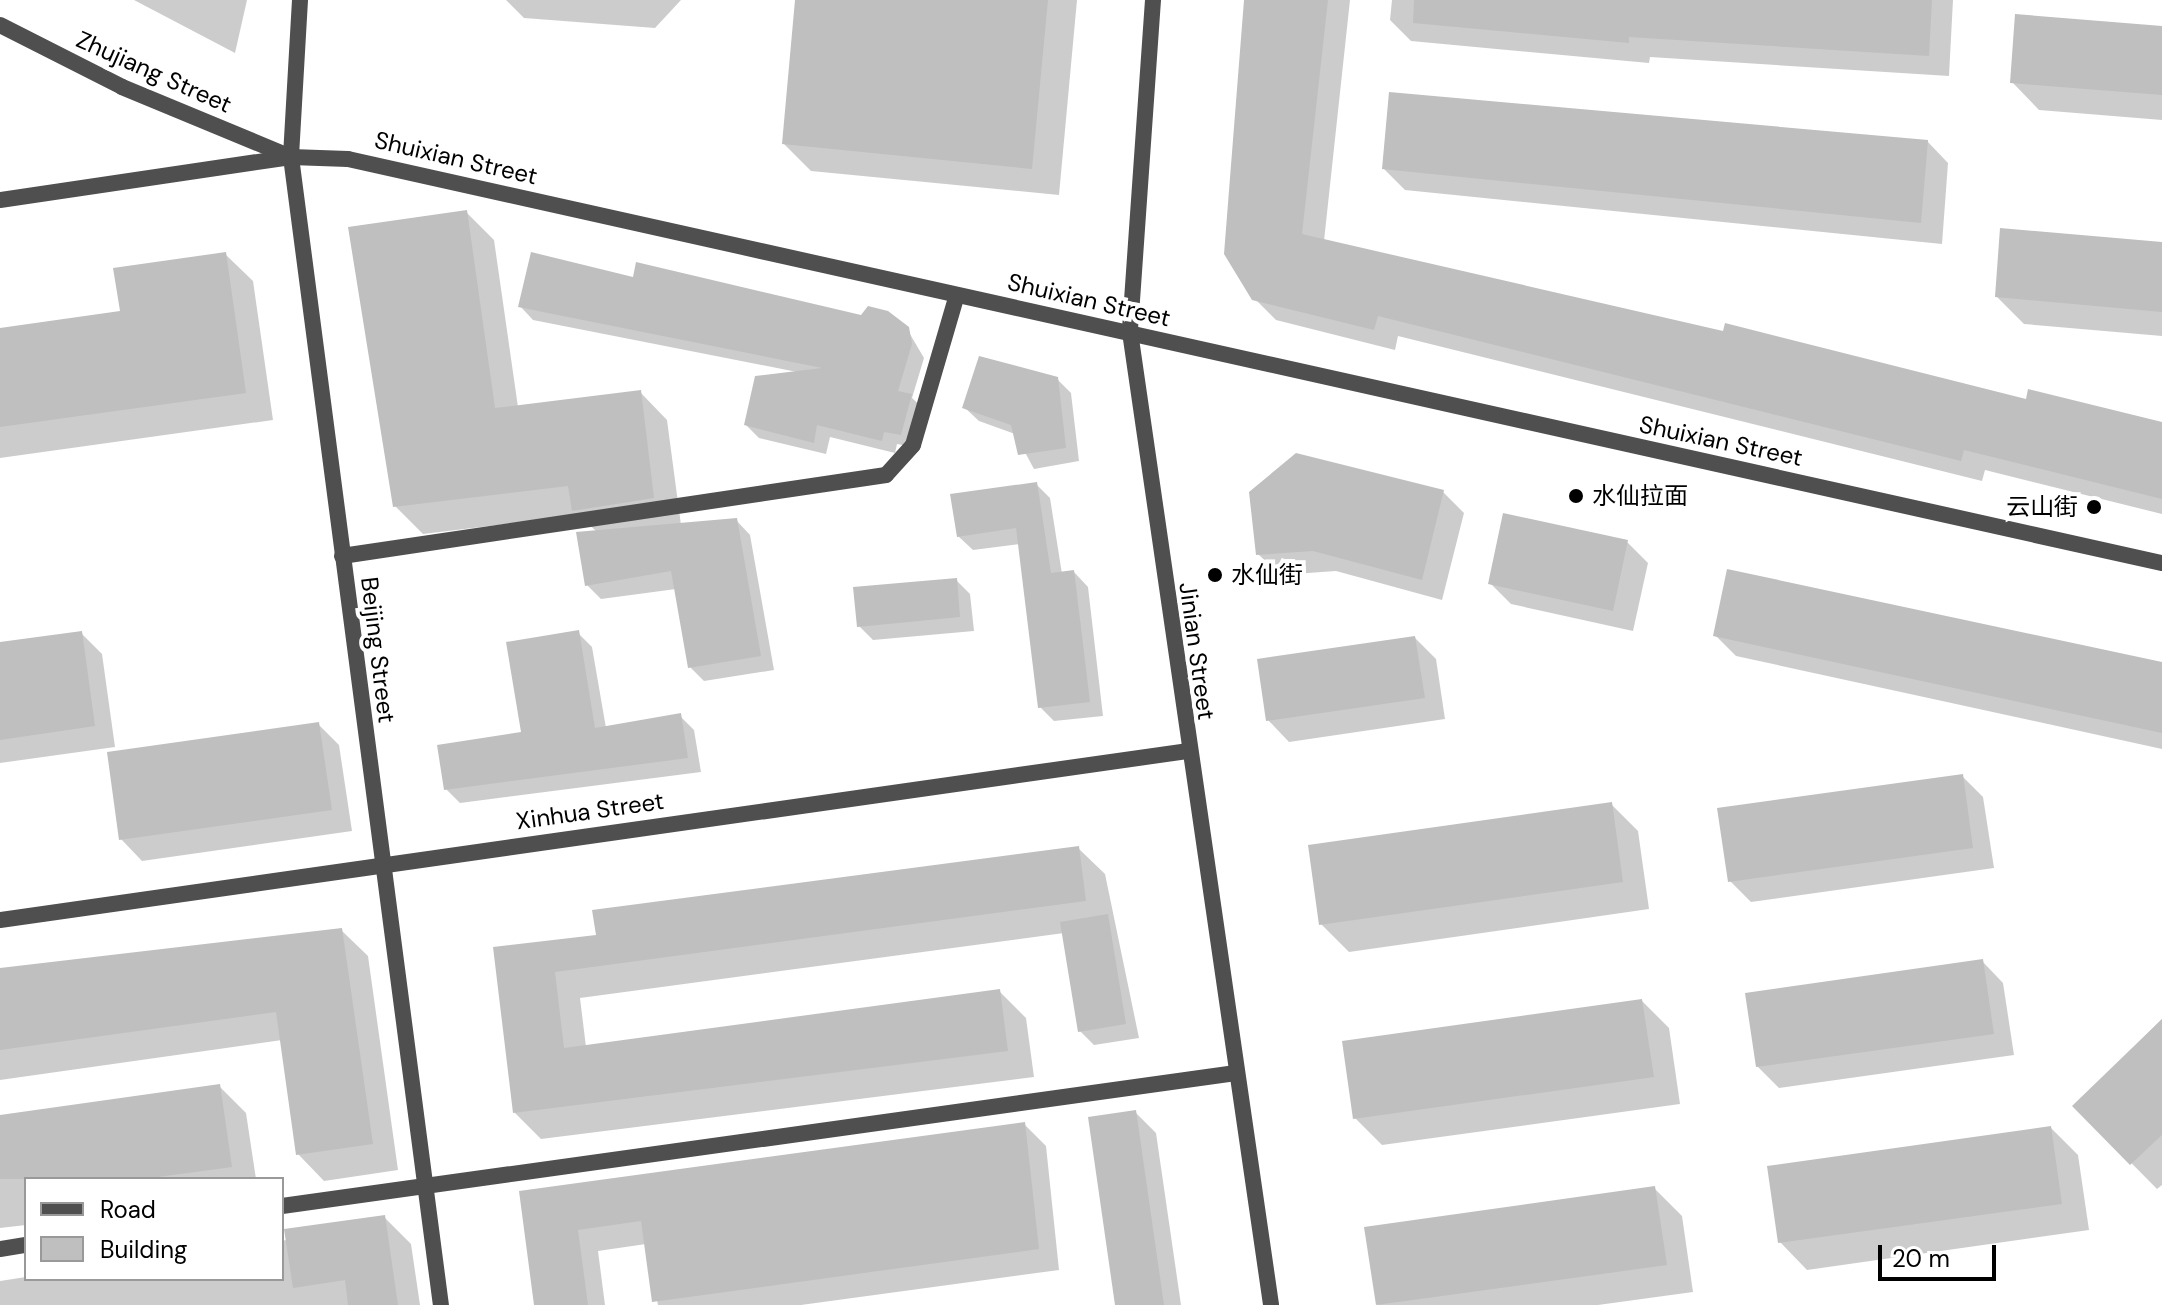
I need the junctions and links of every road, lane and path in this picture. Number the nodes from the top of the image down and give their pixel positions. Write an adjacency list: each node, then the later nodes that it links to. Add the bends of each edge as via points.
1 (300, 0): 4 (street, Beijing Street)
2 (1153, 0): 7 (street, Jinian Street)
3 (0, 25): 4 (street, Zhujiang Street, via 122,87)
4 (291, 157): 5 (street, Shuixian Street); 6 (street, Shuixian Street, via 348,159); 8 (street, Beijing Street)
5 (0, 200)
6 (957, 295): 7 (street, Shuixian Street); 8 (street, via 913,445 886,475)
7 (1130, 332): 9 (street, Shuixian Street); 10 (street, Jinian Street)
8 (342, 556): 11 (street, Beijing Street)
9 (2162, 563)
10 (1187, 751): 11 (street, Xinhua Street); 13 (street, Jinian Street)
11 (381, 865): 12 (street, Xinhua Street); 14 (street, Beijing Street)
12 (0, 920)
13 (1236, 1073): 14 (street); 19 (street, Jinian Street)
14 (425, 1185): 15 (street); 18 (street, Beijing Street)
15 (284, 1206)
16 (24, 1245): 17 (street)
17 (0, 1249)
18 (441, 1305)
19 (1271, 1305)

